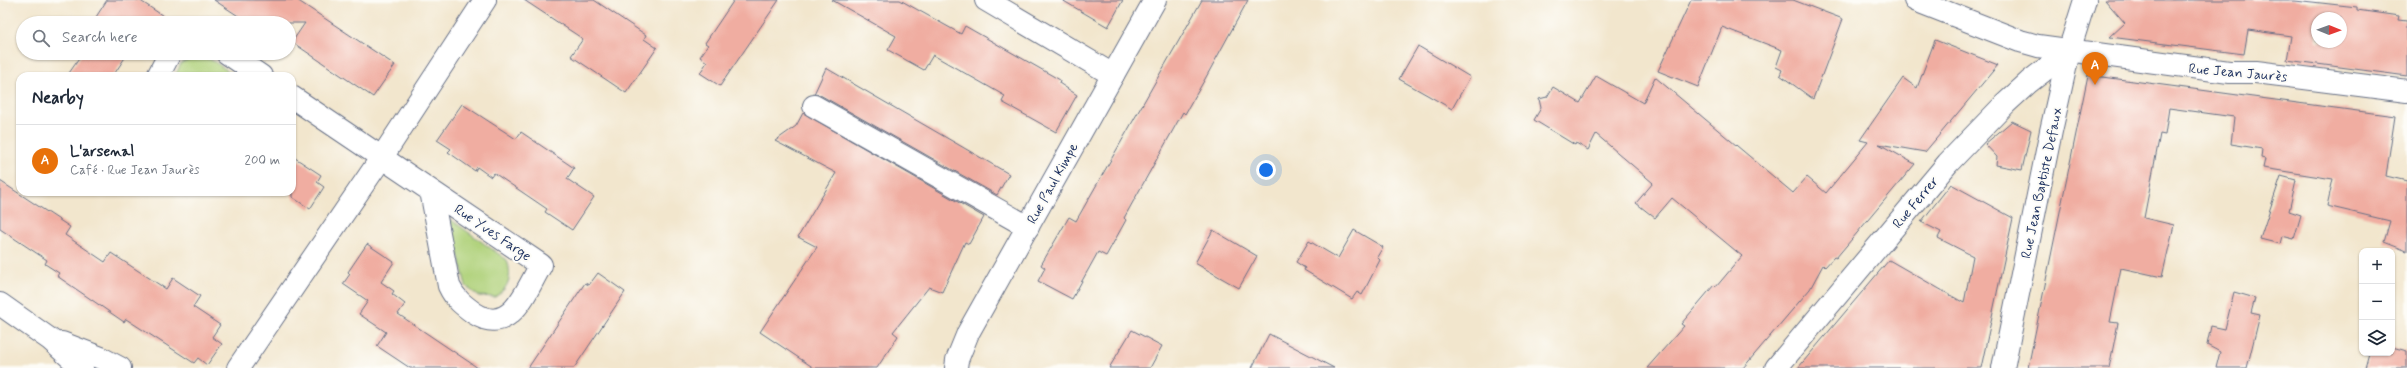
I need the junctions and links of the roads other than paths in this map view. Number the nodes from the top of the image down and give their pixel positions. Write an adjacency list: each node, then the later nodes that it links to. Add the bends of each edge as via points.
1 (485, 0): 15 (street)
2 (986, 0): 11 (street)
3 (1155, 0): 11 (street, Rue Paul Kimpe)
4 (1915, 0): 6 (street, Rue Jean Jaurès, via 2020,41)
5 (2085, 0): 6 (street, Rue Jean Baptiste Defaux)
6 (2069, 52): 12 (street, Rue Jean Jaurès); 24 (street, Rue Ferrer, via 2004,104 1958,152); 25 (street, Rue Jean Baptiste Defaux)
7 (166, 60): 9 (street)
8 (237, 60): 10 (street)
9 (160, 72)
10 (255, 72)
11 (1113, 74): 17 (street, Rue Paul Kimpe)
12 (2407, 91)
13 (296, 102): 15 (street, Rue Yves Farge)
14 (814, 106): 17 (street)
15 (382, 157): 16 (street, Rue Yves Farge); 22 (street)
16 (431, 190): 16 (street, Rue Yves Farge, via 541,265 509,315 499,320 480,316 458,302 453,295 449,286)
17 (1028, 227): 23 (street, Rue Paul Kimpe, via 963,342)
18 (0, 304): 19 (street)
19 (51, 340): 20 (street); 21 (street, via 101,358)
20 (82, 368)
21 (120, 368)
22 (238, 368)
23 (956, 368)
24 (1776, 368)
25 (2003, 368)

